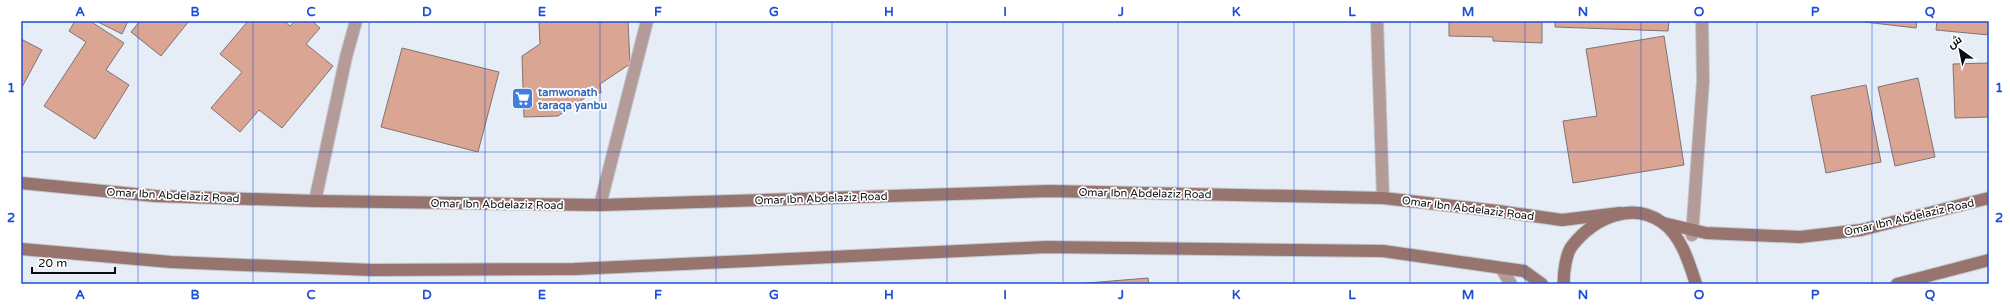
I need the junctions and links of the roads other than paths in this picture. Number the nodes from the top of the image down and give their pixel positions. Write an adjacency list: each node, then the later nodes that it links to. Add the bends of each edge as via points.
1 (356, 21): 8 (street)
2 (647, 21): 9 (street)
3 (1377, 21): 6 (street)
4 (1702, 21): 12 (street, via 1703,81)
5 (21, 183): 8 (main road, Omar Ibn Abdelaziz Road, via 154,196)
6 (1383, 198): 9 (main road, Omar Ibn Abdelaziz Road, via 1050,191); 10 (main road, Omar Ibn Abdelaziz Road, via 1562,220)
7 (1989, 198): 12 (main road, Omar Ibn Abdelaziz Road, via 1861,230 1800,237)
8 (315, 201): 9 (main road, Omar Ibn Abdelaziz Road)
9 (600, 205)
10 (1620, 213): 11 (main road, Omar Ibn Abdelaziz Road, via 1641,213); 18 (main road, via 1598,222 1571,247 1563,275)
11 (1663, 222): 12 (main road, Omar Ibn Abdelaziz Road); 19 (main road, via 1679,240)
12 (1692, 232)
13 (21, 248): 15 (main road, via 171,262 372,270 575,269 1046,247 1383,251)
14 (1989, 260): 20 (main road)
15 (1501, 268): 16 (street); 17 (main road, via 1524,271)
16 (1511, 284)
17 (1542, 284)
18 (1564, 284)
19 (1696, 284)
20 (1897, 284)

